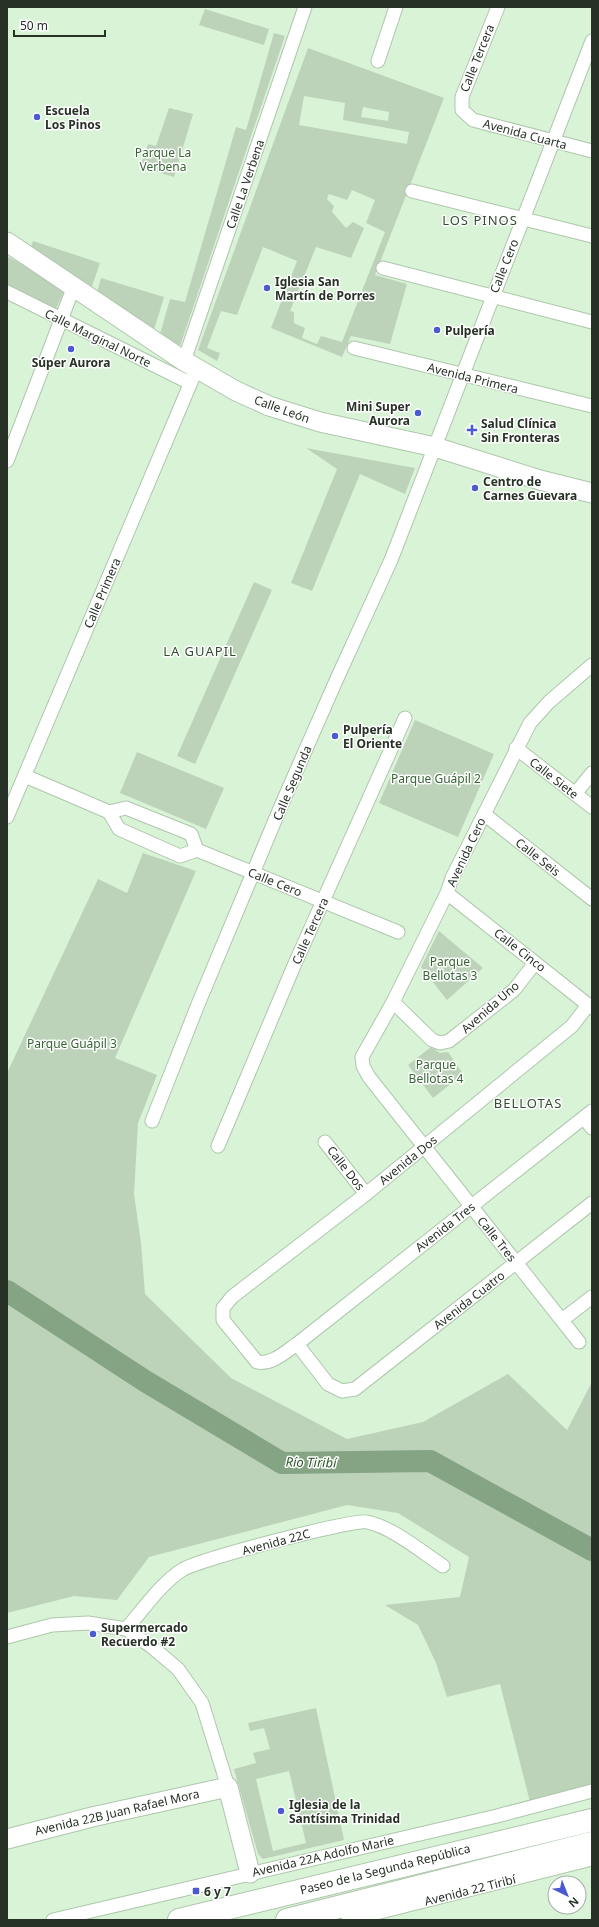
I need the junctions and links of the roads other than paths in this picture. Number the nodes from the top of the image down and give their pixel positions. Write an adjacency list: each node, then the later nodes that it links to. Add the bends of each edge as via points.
1 (305, 7): 20 (street, Calle La Verbena)
2 (396, 7): 5 (street)
3 (498, 7): 6 (street, Calle Tercera, via 462,97)
4 (592, 41): 7 (street, Calle Cero)
5 (378, 61)
6 (462, 110): 7 (street, Avenida Cuarta, via 473,120)
7 (553, 142): 8 (street, Avenida Cuarta); 10 (street, Calle Cero)
8 (592, 151)
9 (412, 191): 10 (street)
10 (523, 218): 11 (street); 16 (street, Calle Cero)
11 (592, 236)
12 (7, 242): 14 (main road, Calle León)
13 (383, 268): 16 (street)
14 (74, 286): 17 (street); 20 (main road, Calle León)
15 (7, 292): 17 (street, Calle Marginal Norte)
16 (492, 297): 18 (street); 21 (street, Calle Cero)
17 (60, 319): 20 (street, Calle Marginal Norte); 24 (street)
18 (592, 322)
19 (354, 348): 21 (street, Avenida Primera)
20 (190, 371): 23 (main road, Calle León, via 276,408 320,422); 30 (street, Calle Primera)
21 (464, 376): 22 (street, Avenida Primera); 23 (street, Calle Cero)
22 (592, 406)
23 (435, 447): 25 (main road, Calle León, via 540,480); 37 (street, Calle Segunda, via 391,560 323,710)
24 (7, 461)
25 (592, 493)
26 (592, 665): 28 (street, Avenida Cero, via 549,702 530,724)
27 (405, 718): 40 (street, Calle Tercera)
28 (516, 748): 31 (street, Calle Siete); 34 (street, Avenida Cero)
29 (592, 773): 31 (street)
30 (25, 776): 33 (street); 35 (street, Calle Primera)
31 (575, 794): 32 (street, Calle Siete)
32 (592, 807)
33 (109, 812): 36 (street, via 119,829 180,856); 36 (street, via 126,808 191,834)
34 (484, 814): 38 (street, Avenida Cero); 39 (street, Calle Seis)
35 (7, 817)
36 (197, 850): 37 (street, Calle Cero)
37 (254, 874): 40 (street, Calle Cero); 47 (street, Calle Segunda)
38 (447, 893): 42 (street, Calle Cinco); 43 (street, Avenida Cero)
39 (591, 896)
40 (323, 901): 41 (street, Calle Cero); 49 (street, Calle Tercera)
41 (398, 932)
42 (535, 963): 43 (street, Avenida Uno, via 514,990 449,1041 440,1043 432,1040); 44 (street, Calle Cinco)
43 (393, 1002): 45 (street, Avenida Cero)
44 (590, 1007): 50 (street, Avenida Dos, via 572,1026)
45 (362, 1057): 50 (street, Calle Tres, via 363,1066 369,1077)
46 (589, 1119): 53 (street, Avenida Tres)
47 (152, 1121)
48 (325, 1142): 51 (street, Calle Dos)
49 (218, 1146)
50 (425, 1147): 51 (street, Avenida Dos); 53 (street, Calle Tres)
51 (366, 1194): 56 (street, Avenida Dos, via 232,1297)
52 (592, 1203): 54 (street, Avenida Cuatro)
53 (471, 1207): 54 (street, Calle Tres); 59 (street, Avenida Tres)
54 (516, 1263): 57 (street, Calle Tres); 59 (street, Avenida Cuatro, via 355,1389 342,1391 328,1384)
55 (592, 1297): 57 (street)
56 (223, 1308): 59 (street, Avenida Tres, via 223,1320 257,1362 270,1362)
57 (562, 1320): 58 (street, Calle Tres)
58 (579, 1342)
59 (297, 1344)
60 (442, 1566): 61 (street, Avenida 22C, via 397,1534 366,1521 327,1528 204,1560 182,1570 168,1581)
61 (126, 1629): 62 (street, via 88,1623 52,1625); 63 (street, via 178,1669 202,1703)
62 (7, 1637)
63 (228, 1787): 66 (main road, Avenida 22B Juan Rafael Mora); 69 (main road)
64 (592, 1791): 69 (street, Avenida 22A Adolfo Marie)
65 (592, 1820): 71 (highway, Paseo de la Segunda República)
66 (7, 1839)
67 (592, 1842): 72 (highway, Paseo de la Segunda República)
68 (592, 1859): 73 (street, Avenida 22 Tiribí)
69 (250, 1873): 70 (street, Avenida 22A Adolfo Marie)
70 (53, 1920)
71 (179, 1920)
72 (287, 1920)
73 (348, 1920)

